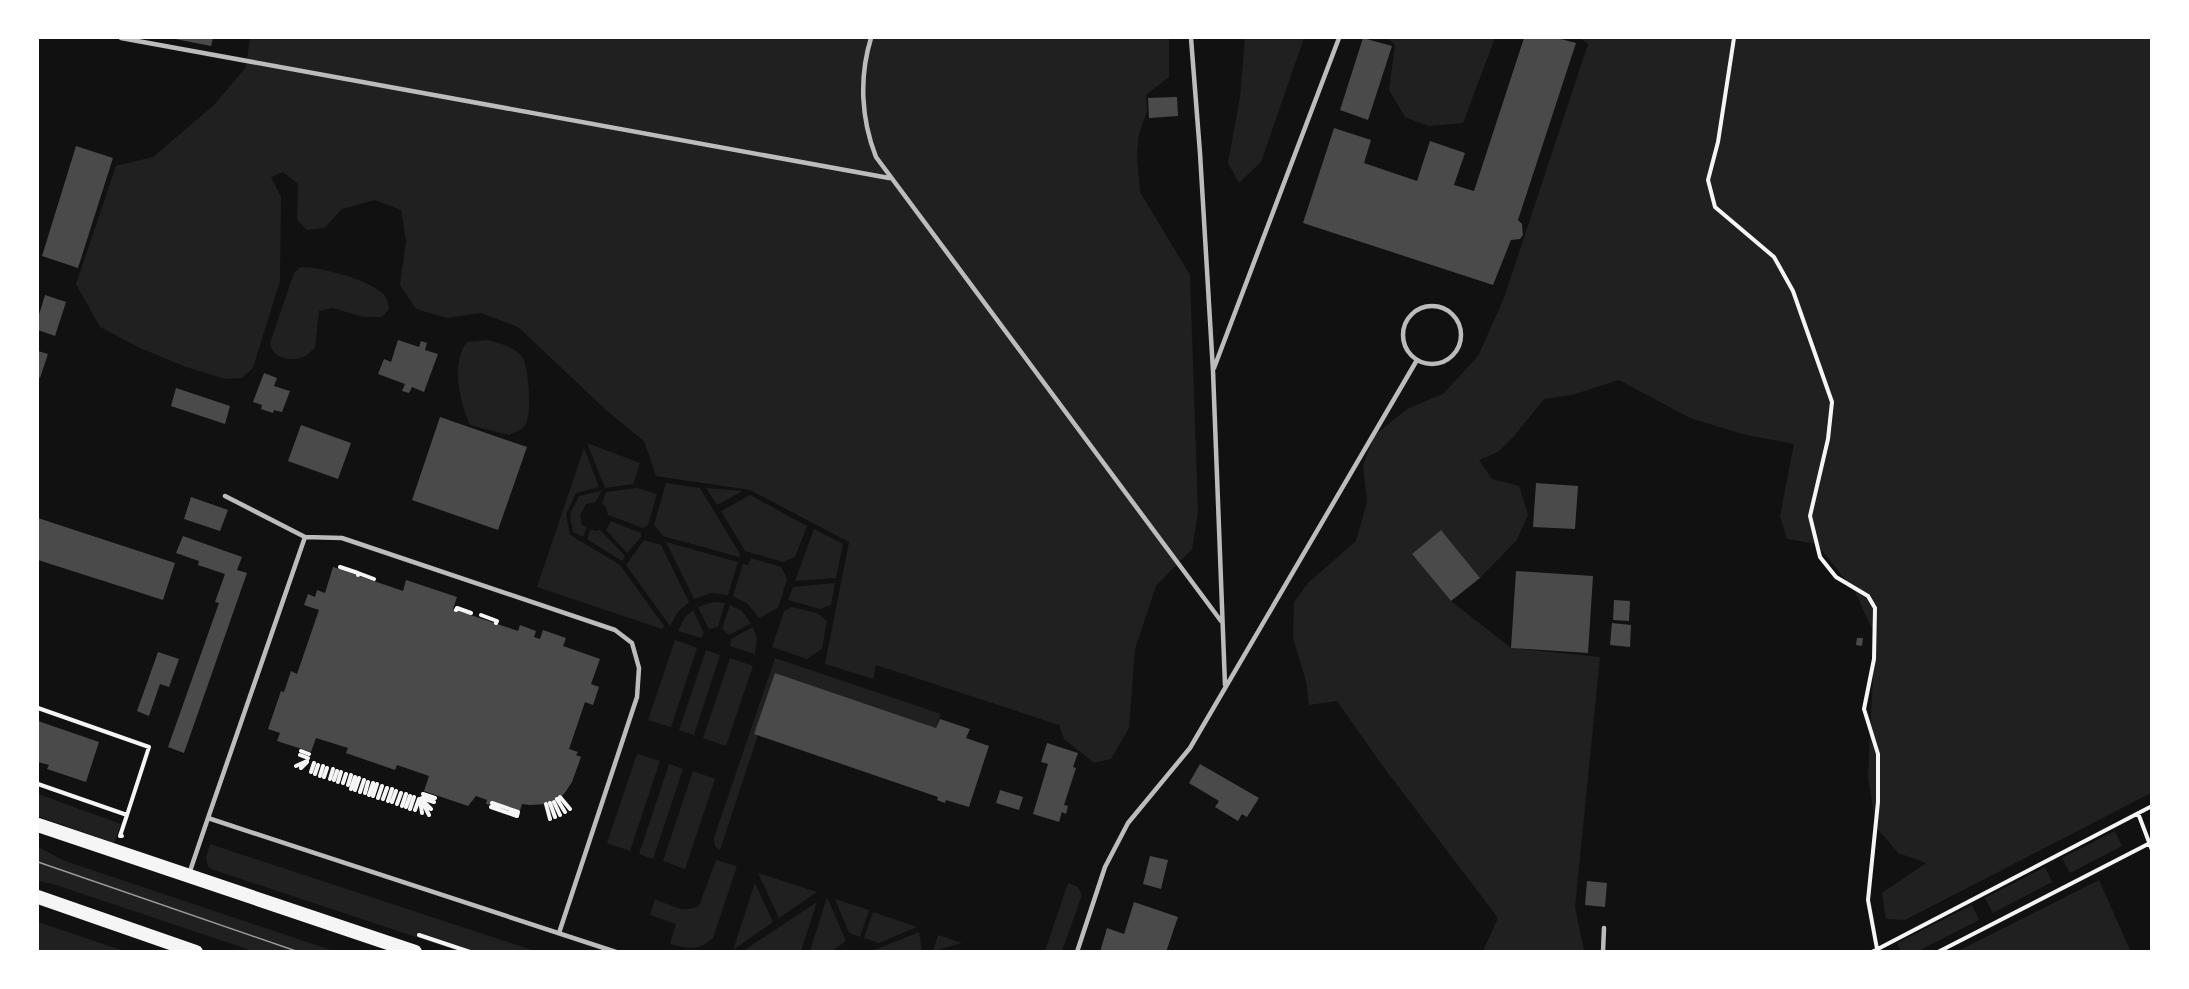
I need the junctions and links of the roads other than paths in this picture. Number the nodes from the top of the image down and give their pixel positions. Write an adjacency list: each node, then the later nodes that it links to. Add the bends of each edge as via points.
1 (121, 38): 5 (lane)
2 (871, 38): 5 (lane, via 864,77 864,117 876,158)
3 (1191, 38): 7 (lane)
4 (1339, 38): 7 (lane)
5 (889, 178): 10 (lane)
6 (1417, 360): 6 (lane, via 1444,362 1456,352 1461,331 1454,316 1442,308 1417,310 1406,321 1403,337 1408,351); 11 (lane)
7 (1213, 371): 10 (lane)
8 (225, 496): 9 (lane)
9 (305, 537): 12 (lane); 17 (lane, via 342,538 615,630 632,643 639,668 637,697)
10 (1221, 621): 11 (lane)
11 (1225, 685): 21 (lane, via 1190,748 1128,823 1105,867)
12 (208, 818): 14 (lane); 17 (lane)
13 (38, 825): 14 (main road)
14 (188, 877): 19 (main road)
15 (38, 897): 18 (main road)
16 (1604, 928): 22 (lane)
17 (559, 933): 20 (lane)
18 (196, 951)
19 (415, 951)
20 (616, 951)
21 (1077, 951)
22 (1603, 951)

